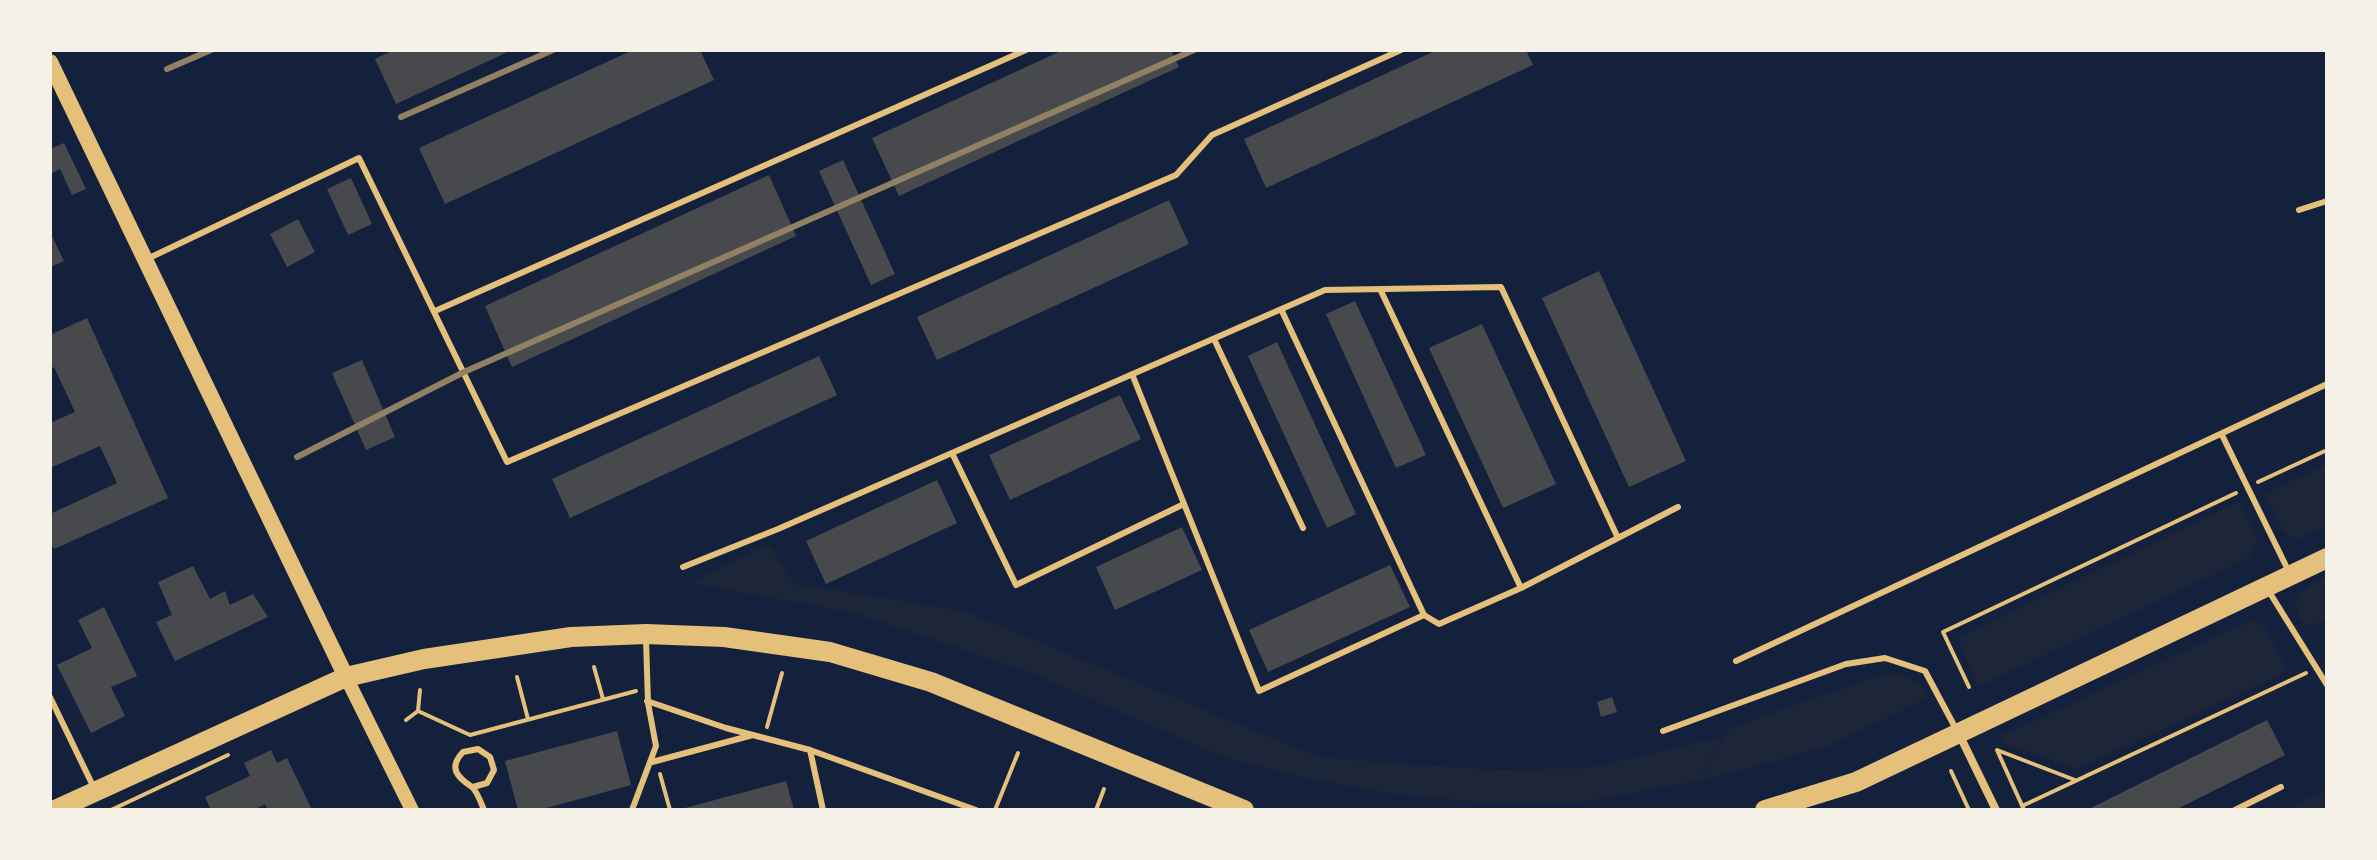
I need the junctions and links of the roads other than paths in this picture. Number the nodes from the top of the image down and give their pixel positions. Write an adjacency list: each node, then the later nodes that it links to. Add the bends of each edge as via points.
1 (1026, 50): 9 (lane)
2 (1401, 50): 9 (lane, via 1212,135 1176,175 507,462)
3 (50, 62): 6 (main road)
4 (2327, 201): 5 (lane)
5 (2299, 210)
6 (145, 260): 9 (lane, via 359,158); 27 (main road)
7 (1381, 291): 8 (lane, via 1325,290); 18 (lane, via 1501,287); 23 (lane)
8 (1281, 309): 10 (lane); 24 (lane)
9 (435, 311)
10 (1214, 339): 11 (lane); 17 (lane)
11 (1132, 374): 14 (lane); 15 (lane)
12 (2327, 384): 13 (lane)
13 (2222, 435): 21 (lane); 26 (lane)
14 (952, 453): 15 (lane, via 1016,585); 20 (lane)
15 (1184, 504): 24 (lane, via 1259,691)
16 (1678, 507): 18 (lane)
17 (1303, 528)
18 (1617, 536): 23 (lane)
19 (2327, 558): 21 (main road)
20 (683, 567)
21 (2291, 575): 22 (main road)
22 (2266, 587): 28 (lane); 32 (main road)
23 (1521, 588): 24 (lane, via 1439,624)
24 (1424, 615)
25 (646, 634): 27 (main road, via 571,637 424,659); 30 (lane); 45 (main road, via 724,637 830,652 931,682)
26 (1736, 661)
27 (346, 677): 38 (main road); 40 (street)
28 (2327, 685)
29 (50, 697): 38 (lane)
30 (647, 701): 33 (lane); 35 (lane, via 656,735)
31 (1663, 731): 32 (lane, via 1846,664 1885,658 1925,671)
32 (1959, 734): 46 (main road, via 1856,782); 47 (street)
33 (754, 735): 34 (lane); 35 (lane)
34 (810, 750): 43 (lane); 44 (lane)
35 (654, 761): 42 (lane)
36 (473, 787): 36 (lane, via 487,783 494,770 490,757 478,749 463,752 455,765 459,780); 41 (lane)
37 (2281, 787): 48 (lane)
38 (95, 792): 39 (main road)
39 (55, 810)
40 (412, 810)
41 (484, 810)
42 (632, 810)
43 (823, 810)
44 (976, 810)
45 (1244, 810)
46 (1765, 810)
47 (1996, 810)
48 (2235, 810)

